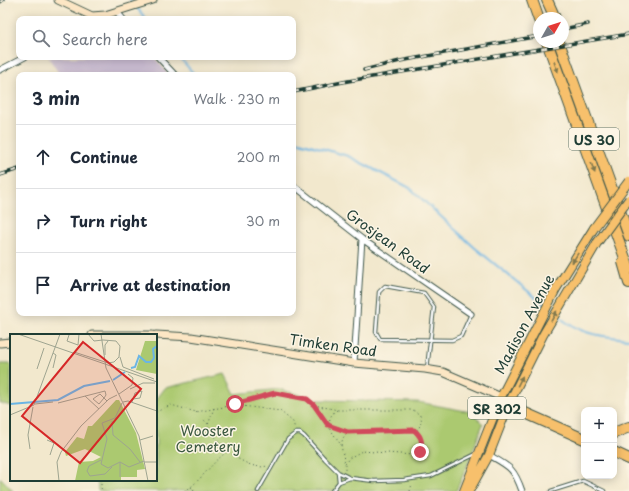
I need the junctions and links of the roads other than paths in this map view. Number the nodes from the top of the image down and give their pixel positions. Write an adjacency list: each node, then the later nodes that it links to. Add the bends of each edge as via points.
1 (58, 0): 10 (street)
2 (154, 0): 6 (street)
3 (532, 0): 7 (highway)
4 (544, 0): 8 (highway)
5 (547, 0): 9 (highway)
6 (120, 11): 11 (street); 12 (street)
7 (536, 12)
8 (548, 12)
9 (552, 12)
10 (86, 16)
11 (101, 16)
12 (122, 16)
13 (549, 48): 26 (highway, US 30, one-way to 26)
14 (561, 48): 24 (highway, US 30)
15 (567, 48): 23 (highway)
16 (19, 60): 18 (street)
17 (161, 60): 19 (street)
18 (0, 70)
19 (173, 72)
20 (629, 181): 36 (main road, Madison Avenue / SR 302, one-way to 36, bridge, via 594,228 556,289 536,328)
21 (296, 187): 25 (street, Grosjean Road)
22 (629, 199): 36 (main road, Madison Avenue / SR 302, one-way to 22, bridge, via 597,243)
23 (629, 216)
24 (629, 236)
25 (362, 239): 29 (street, Grosjean Road); 34 (street)
26 (621, 246): 27 (highway, US 30); 28 (highway)
27 (629, 269)
28 (629, 283)
29 (471, 314): 31 (lane, via 461,336 452,340)
30 (157, 335): 34 (street, Timken Road)
31 (431, 339): 31 (lane, via 380,339 376,332 379,292 385,286 424,293 434,307); 35 (lane)
32 (10, 342): 33 (street)
33 (0, 343)
34 (354, 363): 35 (street, Timken Road)
35 (427, 369): 36 (street, Timken Road, via 449,374)
36 (506, 399): 38 (highway); 40 (highway, via 523,412); 41 (main road, Madison Avenue / SR 302); 43 (main road, Madison Avenue / SR 302)
37 (629, 427): 39 (highway)
38 (581, 431)
39 (617, 432)
40 (581, 438)
41 (481, 451): 46 (lane, via 431,476 374,482); 50 (main road, Madison Avenue / SR 302)
42 (617, 453): 44 (highway)
43 (489, 455): 51 (main road, Madison Avenue / SR 302); 52 (street, via 513,470)
44 (629, 459)
45 (338, 472): 46 (lane); 47 (lane); 48 (lane, via 304,436 296,432 288,439)
46 (350, 478): 47 (lane)
47 (339, 482): 49 (lane)
48 (258, 491)
49 (332, 491)
50 (464, 491)
51 (470, 491)
52 (522, 491)
53 (551, 491): 54 (lane, via 583,481)
54 (604, 491)

